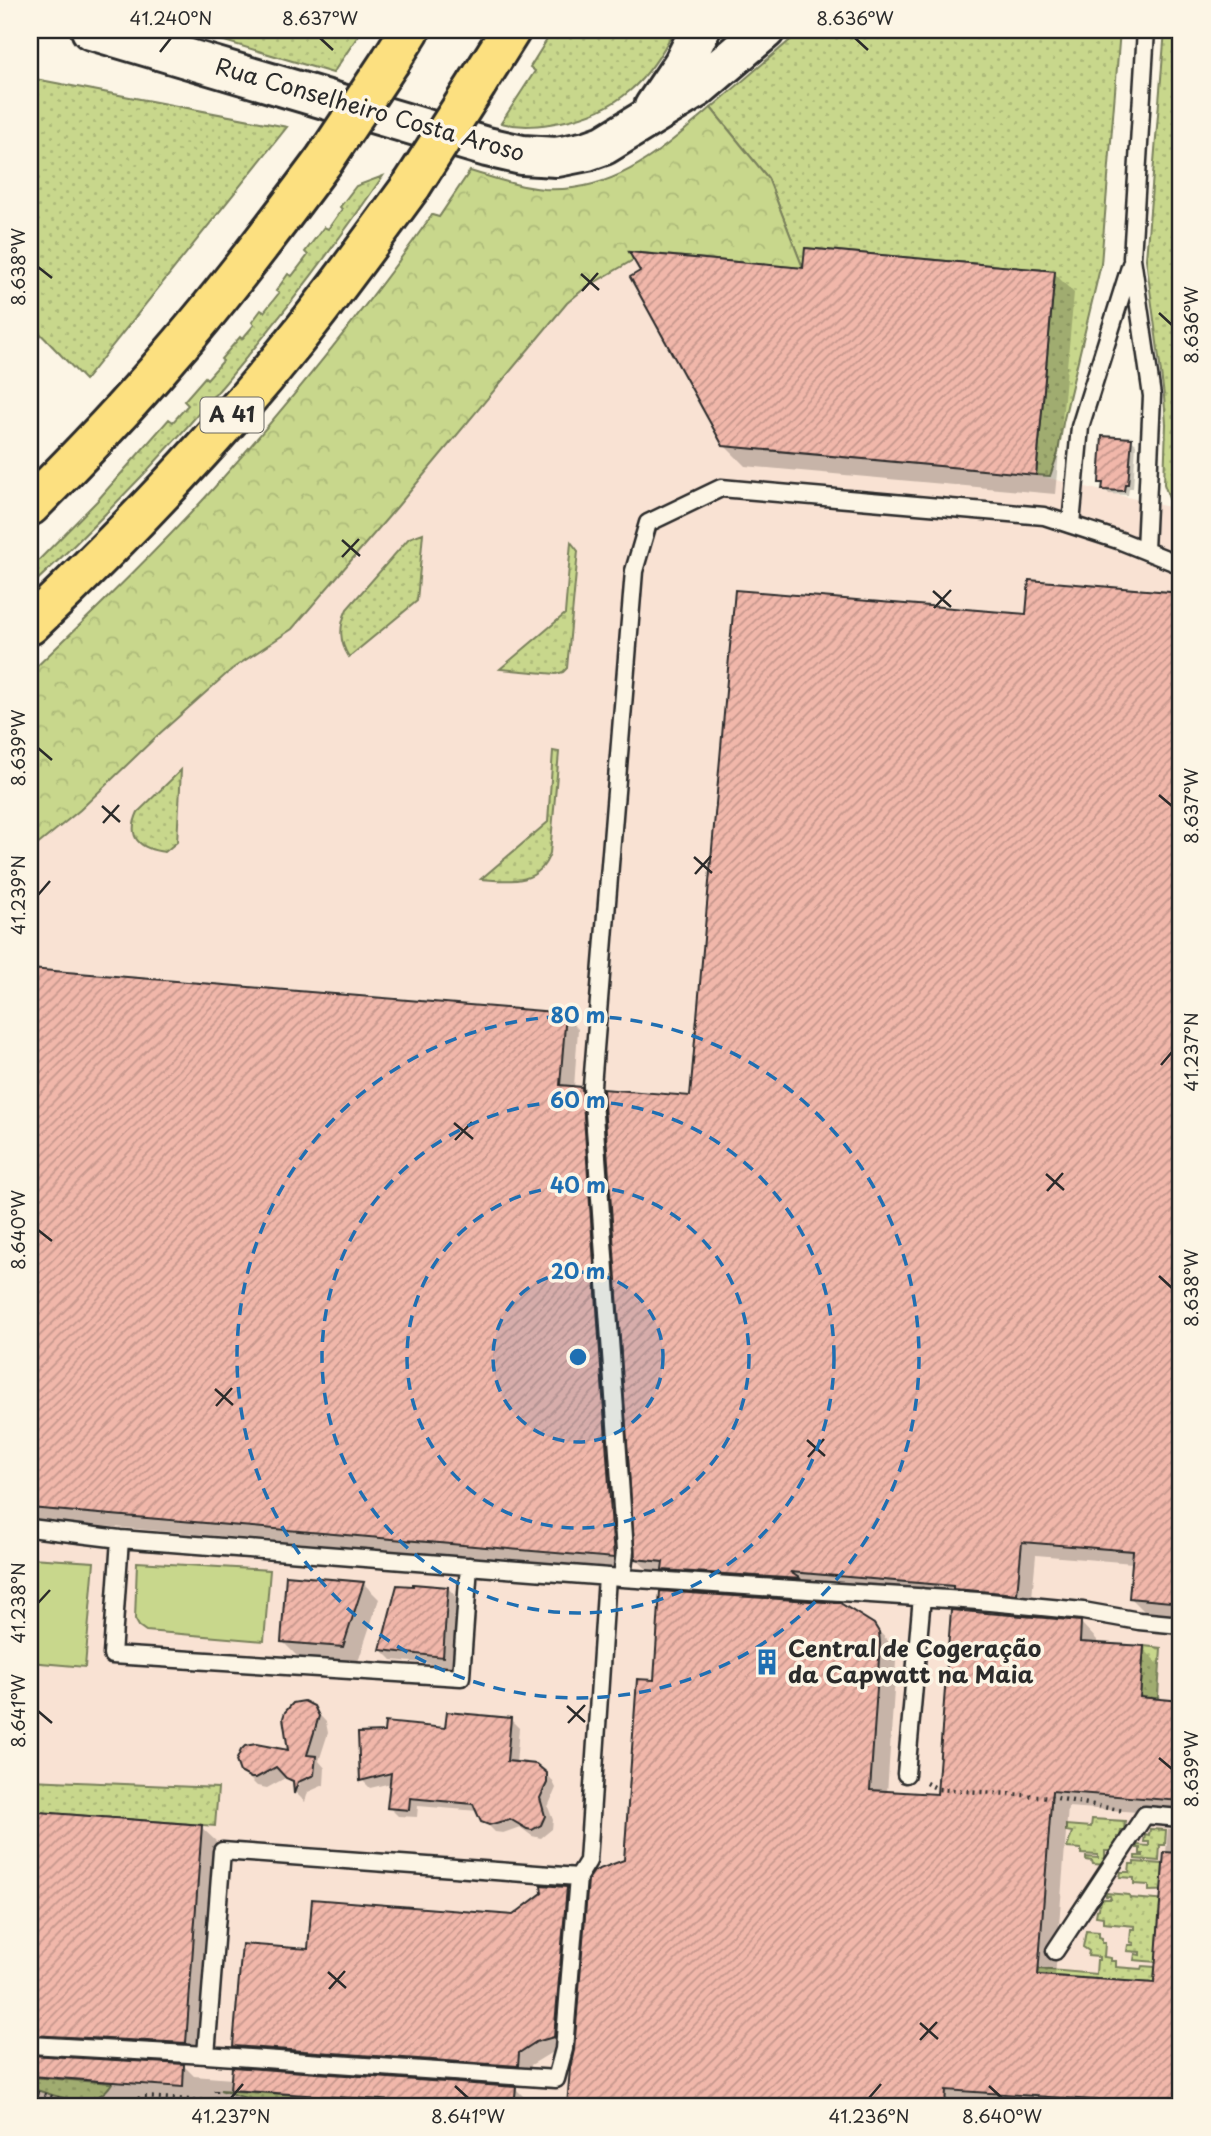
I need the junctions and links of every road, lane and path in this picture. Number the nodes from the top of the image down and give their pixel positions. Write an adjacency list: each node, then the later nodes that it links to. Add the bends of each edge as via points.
1 (91, 30): 7 (main road, Rua Conselheiro Costa Aroso, via 522,155 557,157 587,151)
2 (511, 30): 13 (highway, A 41, bridge, via 412,185 294,342 136,521)
3 (701, 30): 7 (main road, Rua Conselheiro Costa Aroso)
4 (765, 30): 7 (main road, Rua Conselheiro Costa Aroso, via 696,88)
5 (1146, 30): 8 (lane)
6 (401, 45): 9 (highway, bridge, via 325,159 258,248 169,358)
7 (645, 120)
8 (1132, 258): 10 (lane, via 1080,427); 11 (lane, via 1152,396)
9 (30, 506)
10 (1072, 524): 11 (lane); 17 (lane, via 1044,516 721,488 648,523 635,571 592,1086 625,1551)
11 (1145, 550): 12 (lane)
12 (1181, 565)
13 (30, 625)
14 (30, 1528): 15 (lane)
15 (120, 1539): 16 (lane); 16 (lane, via 112,1655 461,1677)
16 (469, 1566): 17 (lane)
17 (615, 1577): 18 (lane); 23 (lane, via 589,1861)
18 (922, 1597): 19 (lane); 20 (lane)
19 (1181, 1625)
20 (906, 1773): 21 (path, via 938,1789 1052,1797)
21 (1145, 1815): 22 (lane); 24 (lane)
22 (1181, 1818)
23 (578, 1877): 26 (lane, via 564,2049 556,2079); 26 (lane, via 222,1851)
24 (1055, 1951)
25 (30, 2045): 26 (lane)
26 (206, 2055)
27 (216, 2090): 29 (path)
28 (30, 2091): 29 (path, via 85,2106 128,2105 142,2096)
29 (216, 2099): 30 (path)
30 (261, 2106)

